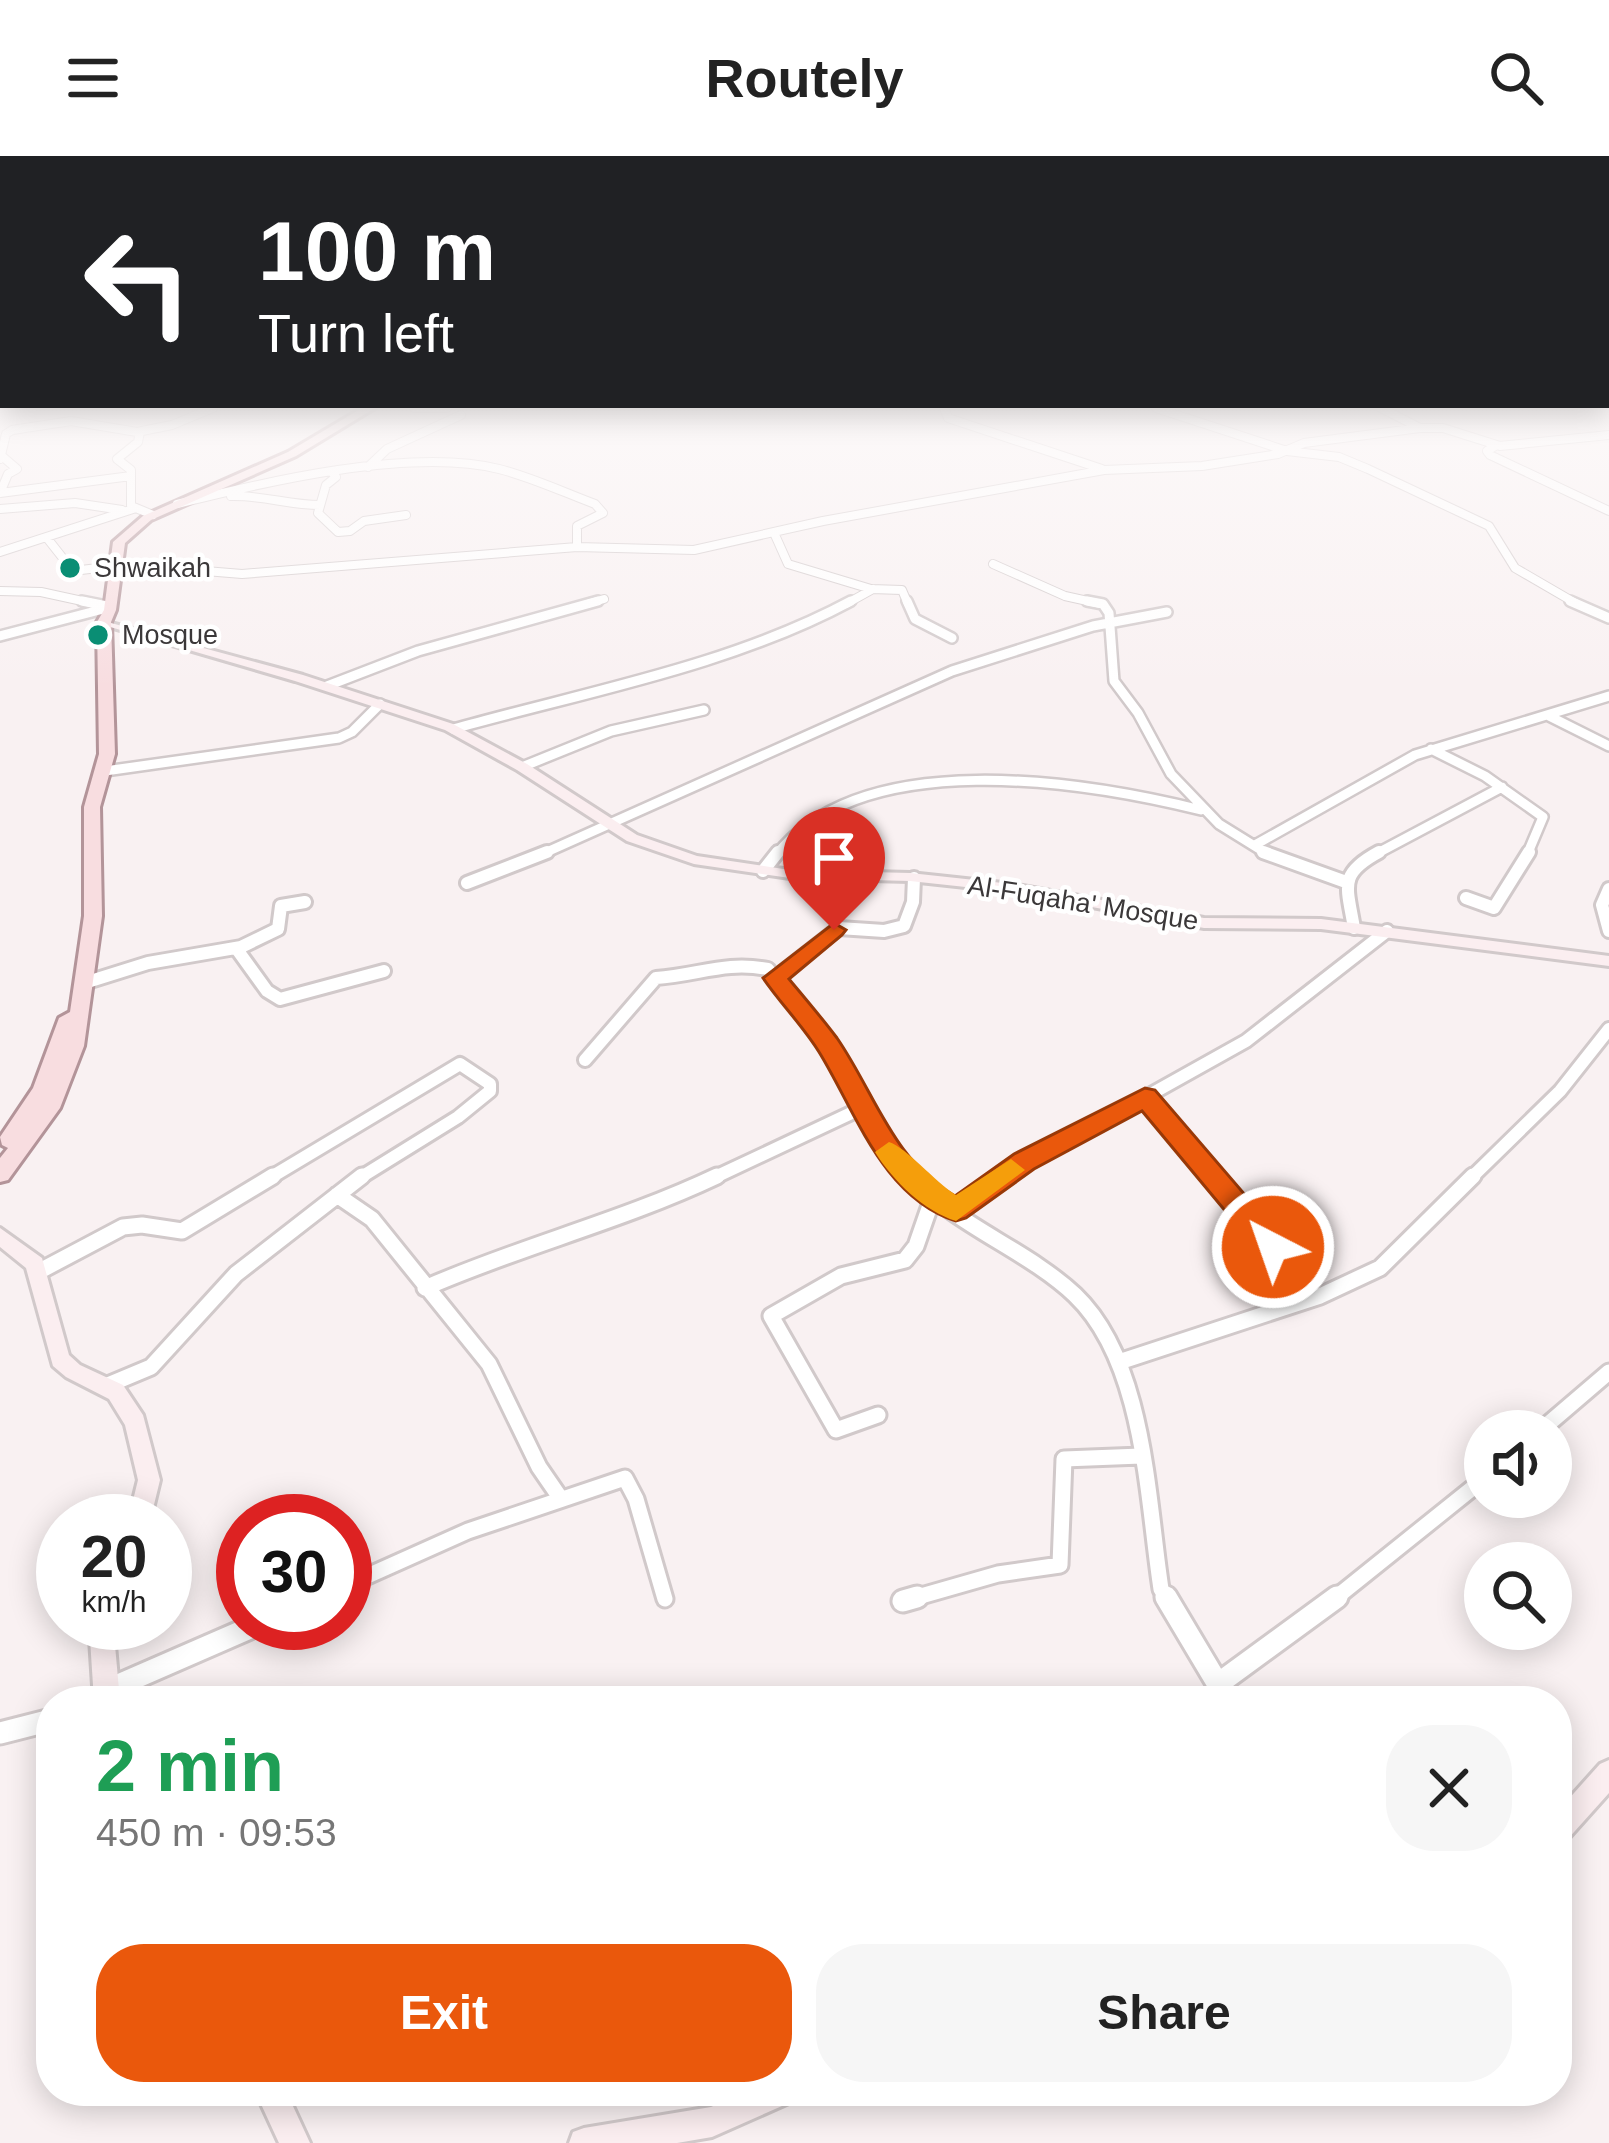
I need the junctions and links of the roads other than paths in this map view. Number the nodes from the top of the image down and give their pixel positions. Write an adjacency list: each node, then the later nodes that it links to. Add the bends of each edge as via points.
1 (132, 501): 12 (street)
2 (184, 501): 9 (main road)
3 (193, 501): 9 (street)
4 (280, 501): 10 (street)
5 (321, 501): 10 (street)
6 (589, 501): 17 (street, via 603,513 577,526)
7 (935, 501): 15 (street)
8 (1435, 501): 26 (street, via 1489,526 1515,568)
9 (177, 504): 13 (main road)
10 (320, 505): 14 (street, via 320,518 340,532)
11 (0, 509): 12 (street)
12 (133, 509): 13 (street); 16 (street)
13 (153, 515): 20 (main road, via 122,537)
14 (406, 515)
15 (775, 535): 17 (street, via 694,550); 21 (street, via 789,565)
16 (47, 538): 18 (street); 20 (street, via 73,571)
17 (577, 547): 20 (street, via 242,574)
18 (4, 549)
19 (993, 564): 27 (street, via 1065,596 1100,602)
20 (114, 570): 25 (main road)
21 (873, 589): 29 (street, via 903,591 916,620); 35 (street, via 801,628)
22 (0, 590): 25 (street, via 41,592)
23 (604, 599): 30 (street, via 418,651)
24 (1168, 612): 27 (street)
25 (107, 615): 28 (street); 30 (street, Al-Fuqaha' Mosque); 39 (main road)
26 (1609, 618)
27 (1112, 623): 41 (street, via 1116,687 1171,775); 42 (street, via 902,687)
28 (0, 636)
29 (952, 638)
30 (327, 686): 32 (street, Al-Fuqaha' Mosque)
31 (1609, 696): 34 (street)
32 (380, 704): 35 (street, Al-Fuqaha' Mosque); 39 (street, via 339,738)
33 (704, 710): 38 (street, via 573,742)
34 (1550, 716): 36 (street); 37 (street)
35 (453, 729): 38 (street, Al-Fuqaha' Mosque)
36 (1609, 746)
37 (1431, 749): 40 (street); 43 (street)
38 (522, 767): 42 (street, Al-Fuqaha' Mosque)
39 (105, 771): 58 (main road, via 92,807 93,916)
40 (1502, 787): 46 (street, via 1359,860); 49 (street, via 1542,813 1542,827 1494,908)
41 (1206, 812): 43 (street); 44 (street, via 1129,792 1019,782 907,790 818,815)
42 (610, 825): 44 (street, Al-Fuqaha' Mosque, via 656,850); 47 (street)
43 (1255, 845): 46 (street)
44 (763, 871): 45 (street, Al-Fuqaha' Mosque)
45 (914, 878): 51 (street, Al-Fuqaha' Mosque, via 1204,923); 57 (street, via 915,905 905,923 882,933 839,928)
46 (1346, 882): 51 (street)
47 (466, 883)
48 (1609, 890): 53 (street, via 1602,905)
49 (1466, 898)
50 (305, 902): 54 (street, via 280,906 274,933)
51 (1354, 928): 52 (street, Al-Fuqaha' Mosque)
52 (1387, 931): 55 (street, Al-Fuqaha' Mosque); 61 (street, via 1269,1026)
53 (1609, 931)
54 (236, 948): 56 (street, via 280,999); 58 (street)
55 (1609, 961)
56 (384, 971)
57 (775, 978): 60 (street, via 749,962 656,978); 62 (street, via 828,1045)
58 (81, 984): 63 (main road, via 42,1090); 64 (main road, via 65,1077)
59 (1609, 1029): 71 (street, via 1560,1091 1407,1245 1355,1283)
60 (585, 1060)
61 (1145, 1097): 67 (street, via 1024,1162); 71 (street)
62 (862, 1108): 66 (street, via 882,1144); 70 (street, via 652,1207)
63 (0, 1152)
64 (0, 1174)
65 (337, 1195): 69 (street, via 458,1117 490,1085 460,1064 182,1231 129,1226); 70 (street, via 372,1219); 74 (street, via 222,1286 151,1367)
66 (933, 1197): 67 (street); 76 (street, via 904,1260 841,1276 771,1316 836,1430)
67 (956, 1210): 72 (street, via 1076,1296)
68 (0, 1236): 69 (street)
69 (38, 1272): 74 (street, via 60,1360)
70 (425, 1288): 80 (street, via 489,1364)
71 (1313, 1298): 72 (street)
72 (1119, 1362): 77 (street)
73 (1609, 1372): 75 (street)
74 (108, 1385): 78 (street, via 127,1406)
75 (1565, 1410)
76 (878, 1414)
77 (1141, 1456): 83 (street, via 1064,1459 1060,1564); 88 (street, via 1161,1589)
78 (149, 1494)
79 (1464, 1496): 89 (street)
80 (561, 1498): 81 (street); 82 (street, via 625,1478)
81 (372, 1574)
82 (665, 1599)
83 (903, 1601)
84 (216, 1644): 87 (street)
85 (103, 1650): 86 (street)
86 (105, 1686)
87 (127, 1686)
88 (1219, 1686)
89 (1232, 1686)
90 (36, 1724): 91 (street)
91 (0, 1733)
92 (1609, 1773): 93 (street)
93 (1572, 1815)
94 (278, 2106): 96 (street)
95 (747, 2106): 97 (street, via 712,2122)
96 (296, 2143)
97 (584, 2143)

